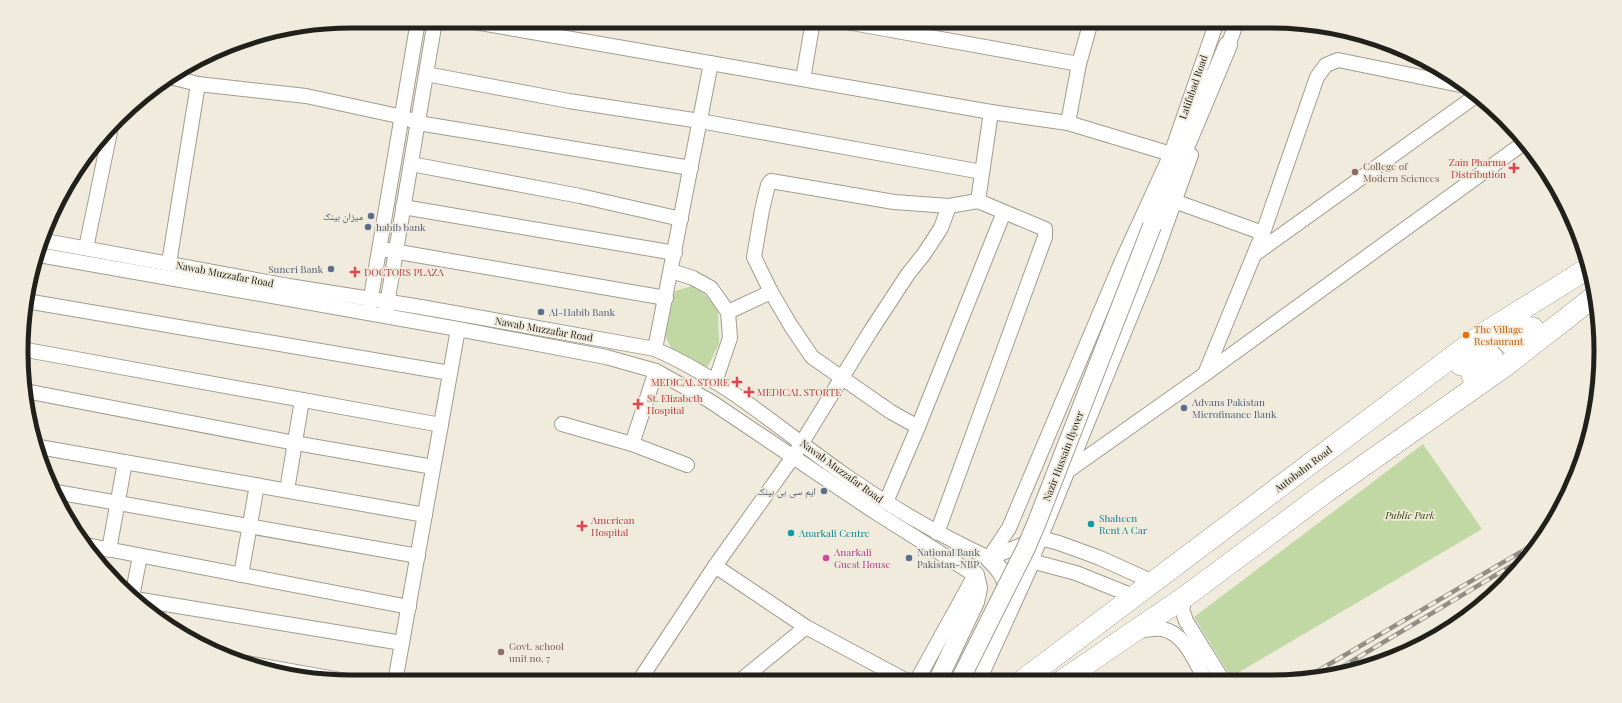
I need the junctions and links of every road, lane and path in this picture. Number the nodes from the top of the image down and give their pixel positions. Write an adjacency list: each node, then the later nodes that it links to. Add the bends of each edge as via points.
1 (417, 28): 19 (street)
2 (434, 28): 12 (street)
3 (509, 28): 10 (street)
4 (812, 28): 14 (street)
5 (881, 28): 11 (street)
6 (1089, 28): 11 (street)
7 (1215, 28): 25 (street, Latifabad Road)
8 (1234, 28): 9 (street)
9 (1228, 45): 29 (street); 35 (main road)
10 (711, 63): 14 (street); 20 (street)
11 (1079, 64): 22 (street)
12 (426, 74): 20 (street, via 569,101); 21 (street)
13 (178, 79): 16 (street)
14 (803, 79): 18 (street)
15 (1450, 83): 36 (street, via 1338,60 1326,64 1317,77)
16 (198, 84): 19 (street, via 306,96); 44 (street)
17 (1472, 99): 42 (street)
18 (991, 112): 22 (street); 28 (street)
19 (403, 117): 21 (street); 39 (street)
20 (700, 121): 27 (street); 28 (street)
21 (418, 123): 26 (street); 27 (street)
22 (1068, 123): 25 (street)
23 (109, 137): 38 (street)
24 (1520, 146): 63 (street)
25 (1171, 154): 35 (main road); 95 (street, Latifabad Road, via 1120,263 1009,528)
26 (411, 164): 32 (street); 34 (street, via 580,196)
27 (691, 168): 34 (street)
28 (982, 172): 30 (street)
29 (1174, 200): 36 (street); 81 (street, via 1152,264)
30 (978, 201): 31 (street); 33 (street)
31 (949, 206): 49 (street, via 894,202 771,181 762,210 754,257); 64 (street, via 940,228 924,254 908,274)
32 (403, 207): 40 (street); 41 (street)
33 (1004, 212): 71 (street); 89 (street, via 1045,229 1046,233)
34 (681, 219): 41 (street)
35 (1152, 226): 117 (main road, Nazir Hussain flyover, bridge, via 1035,528)
36 (1263, 233): 42 (street)
37 (48, 241): 38 (street, Nawab Muzzafar Road)
38 (86, 248): 44 (street, Nawab Muzzafar Road)
39 (379, 249): 40 (street); 51 (street)
40 (396, 252): 50 (street); 54 (street)
41 (675, 253): 46 (street)
42 (1254, 254): 63 (street)
43 (43, 256): 56 (street, Nawab Muzzafar Road)
44 (169, 263): 51 (street, Nawab Muzzafar Road)
45 (1584, 270): 47 (highway, Autobahn Road)
46 (671, 271): 50 (street); 55 (street, via 693,278 711,288)
47 (1553, 290): 48 (highway, via 1504,333 1510,344); 68 (highway, Autobahn Road, via 1484,333)
48 (1588, 291)
49 (771, 292): 55 (street); 64 (street, via 812,357)
50 (666, 298): 59 (street)
51 (370, 300): 54 (street, Nawab Muzzafar Road); 56 (street)
52 (1590, 300): 72 (highway, via 1504,367)
53 (32, 301): 62 (street)
54 (387, 302): 57 (street); 59 (street, Nawab Muzzafar Road)
55 (728, 312): 65 (street, via 730,338)
56 (368, 314): 57 (street, Nawab Muzzafar Road)
57 (385, 317): 58 (street, Nawab Muzzafar Road)
58 (458, 329): 61 (street, Nawab Muzzafar Road, via 606,357); 62 (street)
59 (655, 349): 65 (street, Nawab Muzzafar Road, via 683,361)
60 (28, 350): 67 (street)
61 (656, 371): 75 (street); 77 (street, Nawab Muzzafar Road, via 710,401)
62 (450, 373): 70 (street)
63 (1205, 374): 81 (street)
64 (841, 377): 71 (street, via 891,412); 73 (street)
65 (715, 382): 73 (street, Nawab Muzzafar Road)
66 (31, 392): 74 (street)
67 (302, 400): 70 (street); 74 (street)
68 (1385, 408): 72 (highway, via 1404,408 1483,350 1492,357 1491,362 1418,415); 101 (highway, Autobahn Road)
69 (562, 424): 75 (street)
70 (441, 425): 80 (street)
71 (918, 427): 85 (street)
72 (1402, 439): 104 (highway)
73 (802, 442): 77 (street); 85 (street, Nawab Muzzafar Road)
74 (295, 443): 80 (street); 83 (street)
75 (632, 444): 79 (street)
76 (43, 448): 78 (street)
77 (793, 456): 97 (street); 100 (street, Nawab Muzzafar Road)
78 (125, 462): 82 (street); 86 (street)
79 (687, 466)
80 (434, 467): 87 (street)
81 (1069, 470): 90 (street)
82 (257, 485): 83 (street); 88 (street)
83 (287, 490): 87 (street)
84 (60, 493): 86 (street)
85 (886, 502): 89 (street, Nawab Muzzafar Road)
86 (118, 503): 88 (street); 92 (street)
87 (425, 515): 94 (street)
88 (250, 526): 94 (street); 99 (street)
89 (937, 533): 95 (street, Nawab Muzzafar Road)
90 (1040, 538): 95 (street); 96 (street); 101 (street, via 1100,558)
91 (95, 548): 92 (street)
92 (109, 550): 93 (street)
93 (140, 556): 99 (street); 102 (street)
94 (418, 556): 106 (street)
95 (989, 558): 98 (main road)
96 (1031, 561): 98 (street); 103 (street, via 1076,573); 107 (main road)
97 (715, 566): 108 (street); 112 (street)
98 (1004, 574): 107 (main road, via 1008,595)
99 (241, 575): 106 (street)
100 (975, 575): 115 (street); 116 (main road, via 978,588 975,602)
101 (1152, 582): 103 (highway, Autobahn Road)
102 (133, 590)
103 (1133, 596): 119 (highway, Autobahn Road)
104 (1186, 596): 109 (highway); 122 (street, via 1182,609 1186,622)
105 (145, 601): 110 (street)
106 (409, 607): 110 (street)
107 (1003, 624): 118 (main road)
108 (806, 627): 113 (street); 114 (street)
109 (1134, 631): 120 (highway); 121 (street, via 1162,629 1174,633 1181,638)
110 (402, 643): 111 (street)
111 (396, 675)
112 (643, 675)
113 (747, 675)
114 (896, 675)
115 (920, 675)
116 (940, 675)
117 (962, 675)
118 (979, 675)
119 (1030, 675)
120 (1070, 675)
121 (1202, 675)
122 (1219, 675)

